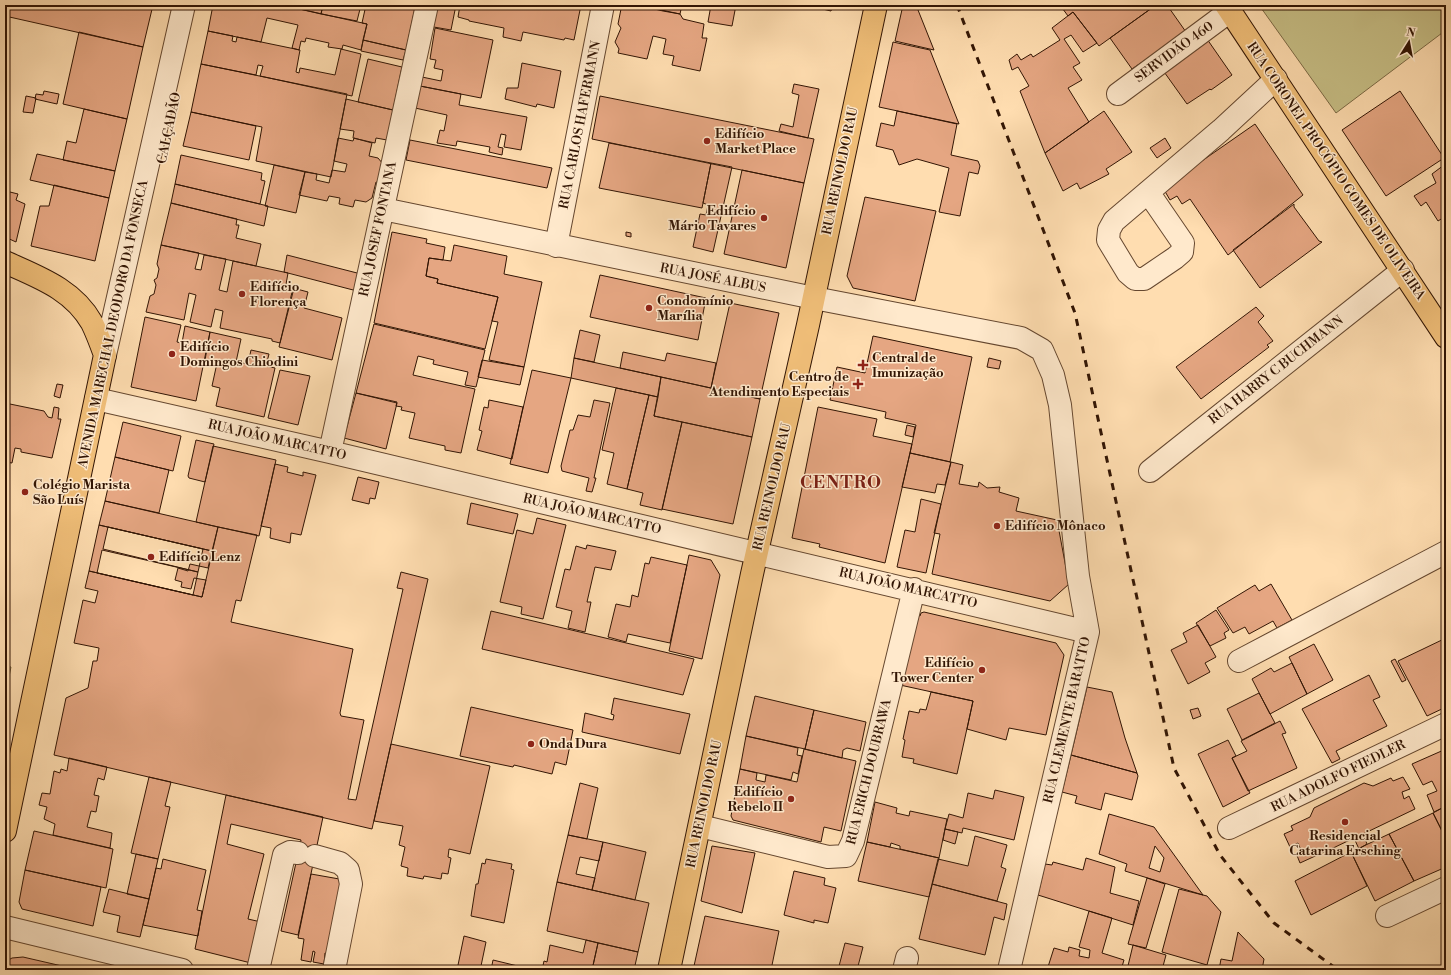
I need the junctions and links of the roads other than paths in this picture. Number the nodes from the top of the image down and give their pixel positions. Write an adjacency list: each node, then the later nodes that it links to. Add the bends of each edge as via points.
1 (170, 5): 16 (street, CALÇADÃO, via 107,284)
2 (184, 5): 16 (street, AVENIDA MARECHAL DEODORO DA FONSECA)
3 (196, 5): 16 (street, CALÇADÃO, via 133,291)
4 (427, 5): 11 (street, RUA JOSEF FONTANA)
5 (603, 5): 12 (street, RUA CARLOS HAFERMANN)
6 (876, 5): 15 (main road, RUA REINOLDO RAU)
7 (1228, 8): 8 (main road, RUA CORONEL PROCÓPIO GOMES DE OLIVEIRA); 9 (street, SERVIDÃO 460)
8 (1276, 79): 10 (street); 14 (main road, RUA CORONEL PROCÓPIO GOMES DE OLIVEIRA)
9 (1118, 94)
10 (1148, 192)
11 (383, 209): 12 (street, RUA JOSÉ ALBUS); 21 (street, RUA JOSEF FONTANA)
12 (556, 246): 15 (street, RUA JOSÉ ALBUS)
13 (5, 262): 19 (main road, via 49,282 70,295 92,323)
14 (1403, 270): 17 (main road, RUA CORONEL PROCÓPIO GOMES DE OLIVEIRA); 22 (street, RUA HARRY C BUCHMANN)
15 (814, 298): 18 (street, RUA JOSÉ ALBUS, via 1021,338); 24 (main road, RUA REINOLDO RAU)
16 (115, 312): 19 (street, AVENIDA MARECHAL DEODORO DA FONSECA)
17 (1446, 336)
18 (1042, 350): 26 (street, RUA CLEMENTE BARATTO, via 1054,375 1060,405 1078,576)
19 (105, 355): 20 (main road, AVENIDA MARECHAL DEODORO DA FONSECA)
20 (96, 399): 21 (street, RUA JOÃO MARCATTO); 31 (main road, AVENIDA MARECHAL DEODORO DA FONSECA)
21 (330, 452): 24 (street, RUA JOÃO MARCATTO)
22 (1150, 471)
23 (1446, 552): 27 (street)
24 (757, 553): 25 (street, RUA JOÃO MARCATTO); 29 (main road, RUA REINOLDO RAU)
25 (914, 589): 26 (street, RUA JOÃO MARCATTO); 29 (street, RUA ERICH DOUBRAWA, via 853,841 846,856 828,857)
26 (1088, 632): 39 (street, RUA CLEMENTE BARATTO)
27 (1239, 661)
28 (1446, 724): 30 (street, RUA ADOLFO FIEDLER)
29 (700, 826): 38 (main road, RUA REINOLDO RAU)
30 (1229, 828)
31 (5, 831)
32 (1446, 888): 33 (street)
33 (1387, 916)
34 (5, 927): 35 (street)
35 (182, 970)
36 (258, 970): 37 (street, via 284,855 290,852 340,863 348,870 351,884)
37 (334, 970)
38 (669, 970)
39 (1009, 970)

